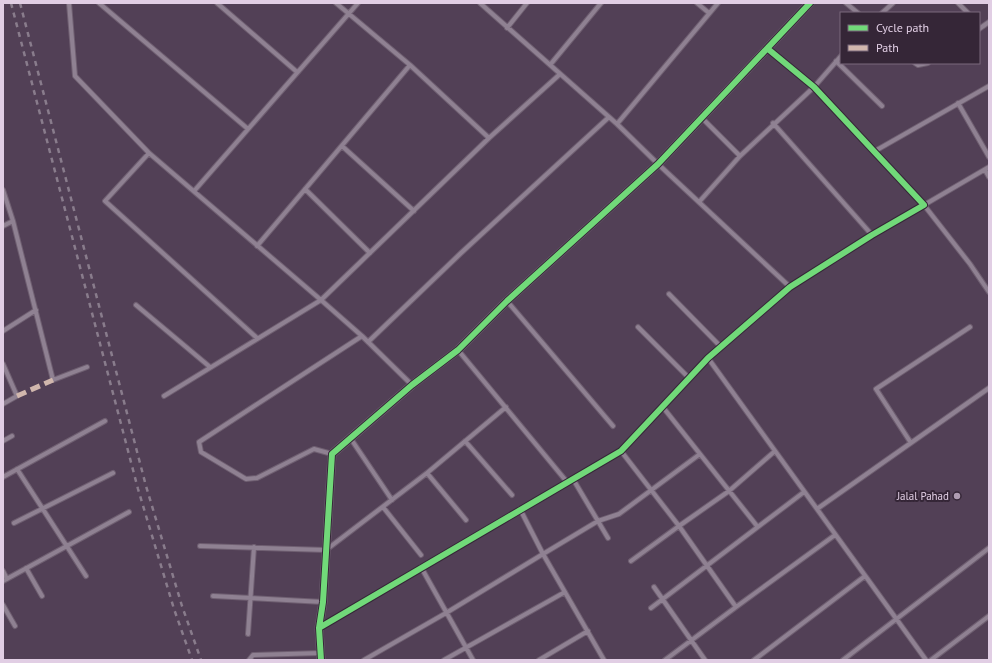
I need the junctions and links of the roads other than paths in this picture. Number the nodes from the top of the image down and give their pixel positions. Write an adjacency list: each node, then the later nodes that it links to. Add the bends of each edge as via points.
1 (69, 3): 42 (street, via 75,76)
2 (99, 3): 38 (street)
3 (217, 3): 28 (street)
4 (336, 3): 19 (street)
5 (358, 3): 19 (street)
6 (480, 3): 22 (street)
7 (527, 3): 22 (street)
8 (601, 3): 27 (street)
9 (697, 3): 18 (street)
10 (718, 3): 18 (street)
11 (810, 3): 23 (street)
12 (846, 3): 15 (street)
13 (893, 3): 16 (street)
14 (958, 3): 17 (street)
15 (857, 12)
16 (883, 12)
17 (967, 12)
18 (709, 13): 37 (street)
19 (348, 14): 26 (street); 28 (street)
20 (989, 22): 21 (street)
21 (980, 26)
22 (507, 28): 27 (street)
23 (768, 49): 31 (street); 35 (street)
24 (840, 57): 25 (street)
25 (836, 61): 31 (street); 33 (street)
26 (410, 65): 39 (street); 40 (street)
27 (550, 65): 29 (street)
28 (297, 72): 38 (street)
29 (560, 75): 34 (street); 39 (street)
30 (989, 86): 32 (street)
31 (814, 87): 36 (street); 41 (street)
32 (958, 103): 41 (street); 44 (street)
33 (882, 106)
34 (610, 117): 37 (street); 71 (street)
35 (702, 118): 43 (street); 45 (street)
36 (773, 123): 43 (street); 56 (street)
37 (617, 124): 45 (street)
38 (248, 129): 50 (street)
39 (489, 138): 53 (street)
40 (342, 146): 48 (street); 53 (street)
41 (875, 151): 52 (street)
42 (149, 153): 50 (street); 70 (street, via 105,201)
43 (740, 156): 51 (street)
44 (989, 157)
45 (658, 164): 51 (street); 63 (street)
46 (987, 168): 47 (street); 52 (street)
47 (989, 177)
48 (305, 189): 57 (street); 58 (street)
49 (3, 190): 54 (street)
50 (194, 190): 57 (street)
51 (699, 202): 59 (street)
52 (924, 205): 56 (street); 60 (street)
53 (414, 211): 58 (street)
54 (14, 221): 55 (street); 65 (street)
55 (3, 226)
56 (872, 235): 59 (street)
57 (257, 246): 62 (street)
58 (370, 253): 62 (street)
59 (790, 287): 72 (street)
60 (989, 292)
61 (669, 294): 72 (street)
62 (321, 300): 69 (street); 70 (street)
63 (507, 301): 73 (street); 86 (street)
64 (136, 305): 77 (street)
65 (36, 310): 68 (street); 76 (street, via 53,380)
66 (638, 327): 78 (street)
67 (970, 327): 91 (street, via 876,389)
68 (3, 331)
69 (362, 336): 71 (street); 94 (street, via 199,442 201,452 246,480 257,478 314,449)
70 (256, 338): 77 (street)
71 (368, 342): 79 (street)
72 (721, 347): 74 (street)
73 (458, 350): 79 (street); 84 (street)
74 (708, 358): 78 (street); 93 (street)
75 (3, 364): 82 (street, via 17,396)
76 (87, 367)
77 (210, 367): 81 (street)
78 (689, 378): 83 (street)
79 (412, 385): 88 (street)
80 (989, 388): 91 (street)
81 (164, 396)
82 (3, 404)
83 (662, 406): 92 (street); 95 (street)
84 (506, 407): 90 (street); 101 (street)
85 (105, 421): 96 (street)
86 (613, 426)
87 (12, 436): 89 (street)
88 (351, 439): 94 (street); 106 (street)
89 (3, 441)
90 (465, 441): 98 (street); 105 (street)
91 (911, 442): 110 (street)
92 (621, 451): 100 (street); 102 (street)
93 (775, 451): 103 (street); 104 (street)
94 (332, 454): 123 (street)
95 (700, 454): 102 (street); 103 (street)
96 (17, 469): 99 (street); 108 (street)
97 (113, 473): 108 (street)
98 (427, 474): 106 (street); 112 (street)
99 (3, 477)
100 (573, 479): 101 (street); 113 (street)
101 (567, 482): 109 (street)
102 (652, 490): 113 (street, via 619,514); 115 (street)
103 (729, 491): 115 (street); 116 (street)
104 (804, 492): 110 (street); 116 (street)
105 (512, 495)
106 (392, 500): 107 (street)
107 (383, 507): 123 (street); 125 (street)
108 (42, 508): 114 (street); 119 (street)
109 (520, 509): 124 (street); 127 (street)
110 (817, 509): 117 (street)
111 (129, 512): 119 (street)
112 (466, 520)
113 (598, 521): 118 (street); 124 (street)
114 (14, 523)
115 (679, 526): 126 (street); 128 (street)
116 (757, 526): 128 (street)
117 (835, 535): 132 (street); 142 (street)
118 (608, 538)
119 (66, 546): 129 (street); 131 (street)
120 (200, 546): 121 (street)
121 (254, 547): 123 (street); 138 (street)
122 (989, 548): 146 (street)
123 (326, 550): 140 (street)
124 (543, 554): 135 (street); 144 (street)
125 (421, 555)
126 (631, 561)
127 (421, 567): 144 (street); 148 (street)
128 (707, 567): 139 (street); 142 (street)
129 (26, 568): 133 (street); 136 (street)
130 (3, 571): 133 (street)
131 (86, 576)
132 (865, 576): 146 (street); 162 (street)
133 (5, 580)
134 (654, 587): 139 (street)
135 (565, 592): 149 (street); 152 (street)
136 (42, 596)
137 (213, 596): 138 (street)
138 (252, 598): 140 (street); 150 (street)
139 (662, 600): 143 (street); 151 (street)
140 (323, 602): 148 (street)
141 (3, 605): 147 (street)
142 (736, 607): 151 (street)
143 (652, 608)
144 (446, 613): 152 (street); 155 (street)
145 (989, 616): 165 (street)
146 (897, 620): 163 (street); 164 (street)
147 (15, 626)
148 (319, 628): 153 (street)
149 (588, 631): 158 (street); 159 (street)
150 (248, 634)
151 (691, 641): 160 (street); 161 (street)
152 (466, 648): 156 (street); 157 (street)
153 (321, 656): 154 (street, via 254,654)
154 (249, 660)
155 (364, 660)
156 (444, 660)
157 (473, 660)
158 (539, 660)
159 (604, 660)
160 (665, 660)
161 (705, 660)
162 (754, 660)
163 (843, 660)
164 (926, 660)
165 (931, 660)

